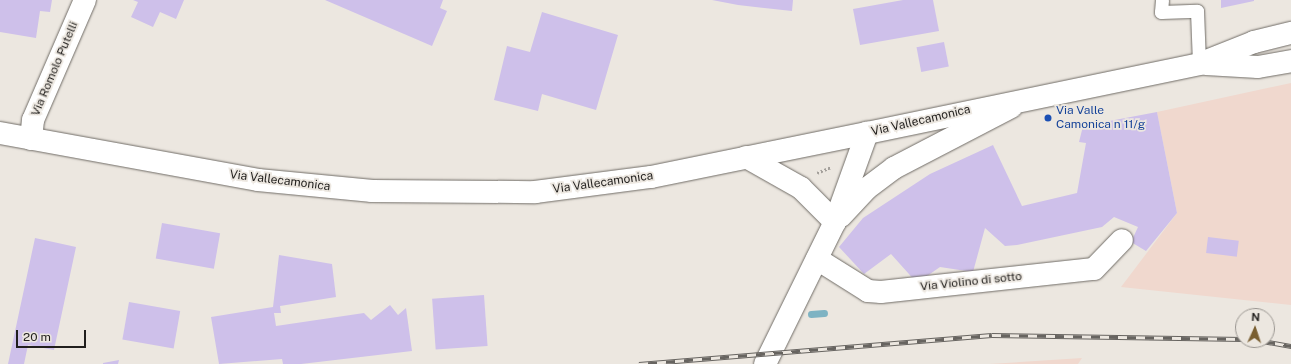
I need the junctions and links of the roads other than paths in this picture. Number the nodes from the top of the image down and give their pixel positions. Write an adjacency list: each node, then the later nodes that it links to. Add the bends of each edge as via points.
1 (85, 0): 9 (main road, Via Romolo Putelli, via 36,113)
2 (1162, 0): 5 (lane, via 1162,12 1196,11)
3 (1291, 33): 5 (main road, Via Vallecamonica, via 1254,42)
4 (1291, 61): 5 (main road, Via Vallecamonica, via 1258,68)
5 (1199, 64): 6 (main road, Via Vallecamonica)
6 (1034, 95): 8 (main road, Via Vallecamonica); 11 (main road, via 894,168 866,189)
7 (0, 133): 9 (main road, Via Vallecamonica)
8 (867, 133): 10 (main road, Via Vallecamonica); 11 (main road)
9 (31, 139): 10 (main road, Via Vallecamonica, via 258,180 372,191 535,192 651,177)
10 (746, 157): 11 (main road, via 801,188)
11 (834, 222): 13 (main road)
12 (1122, 240): 13 (main road, Via Violino di sotto, via 1094,269 881,292 868,291)
13 (817, 259): 14 (main road)
14 (765, 364)

